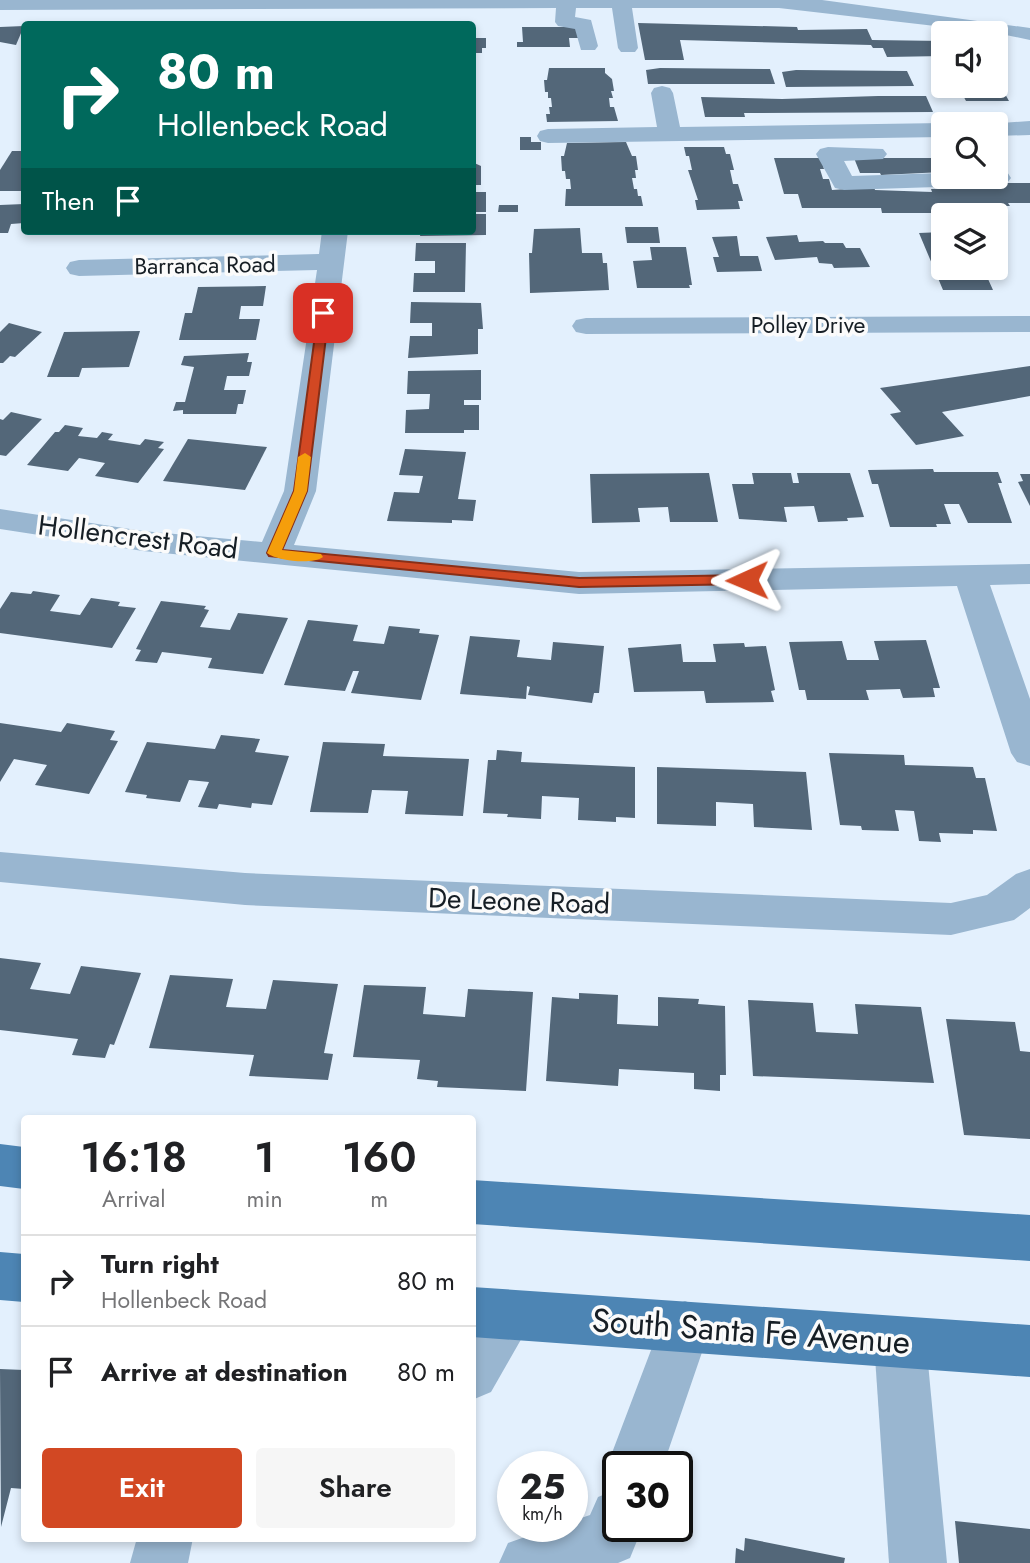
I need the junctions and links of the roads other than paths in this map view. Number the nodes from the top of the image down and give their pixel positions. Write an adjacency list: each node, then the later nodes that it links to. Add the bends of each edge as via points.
1 (321, 1): 3 (street); 4 (street)
2 (685, 1): 6 (street); 9 (street, via 844,8)
3 (140, 2): 7 (street)
4 (363, 2): 5 (street); 8 (street)
5 (566, 2): 6 (street); 10 (street, via 565,22 584,24)
6 (621, 2): 11 (street)
7 (0, 4)
8 (362, 21)
9 (1030, 34)
10 (588, 46)
11 (628, 48)
12 (662, 93): 16 (street)
13 (1030, 128): 14 (street)
14 (1008, 129)
15 (931, 130): 16 (street)
16 (670, 134): 17 (street)
17 (548, 136)
18 (892, 154): 19 (street, via 828,154 844,183)
19 (931, 180)
20 (334, 235): 21 (street)
21 (330, 261): 22 (street, Barranca Road); 26 (street, via 300,491)
22 (79, 268)
23 (1030, 324): 24 (street, Polley Drive)
24 (586, 326)
25 (0, 519): 26 (street, Hollencrest Road, via 143,541)
26 (274, 553): 27 (street, Hollencrest Road, via 579,583)
27 (970, 575): 28 (street, Hollencrest Road); 29 (street)
28 (1030, 575)
29 (1030, 753)
30 (0, 867): 31 (street, De Leone Road, via 245,889 951,919 999,909)
31 (1030, 885)
32 (0, 1166): 33 (main road)
33 (21, 1168)
34 (476, 1202): 35 (main road)
35 (1030, 1238)
36 (0, 1276): 37 (main road)
37 (21, 1278)
38 (491, 1314): 39 (main road, South Santa Fe Avenue); 42 (street)
39 (685, 1326): 40 (main road, South Santa Fe Avenue); 43 (street)
40 (900, 1342): 41 (main road, South Santa Fe Avenue); 48 (street)
41 (1030, 1351)
42 (476, 1361)
43 (640, 1451)
44 (602, 1540): 47 (street)
45 (164, 1542): 46 (street)
46 (159, 1563)
47 (528, 1563)
48 (918, 1563)

